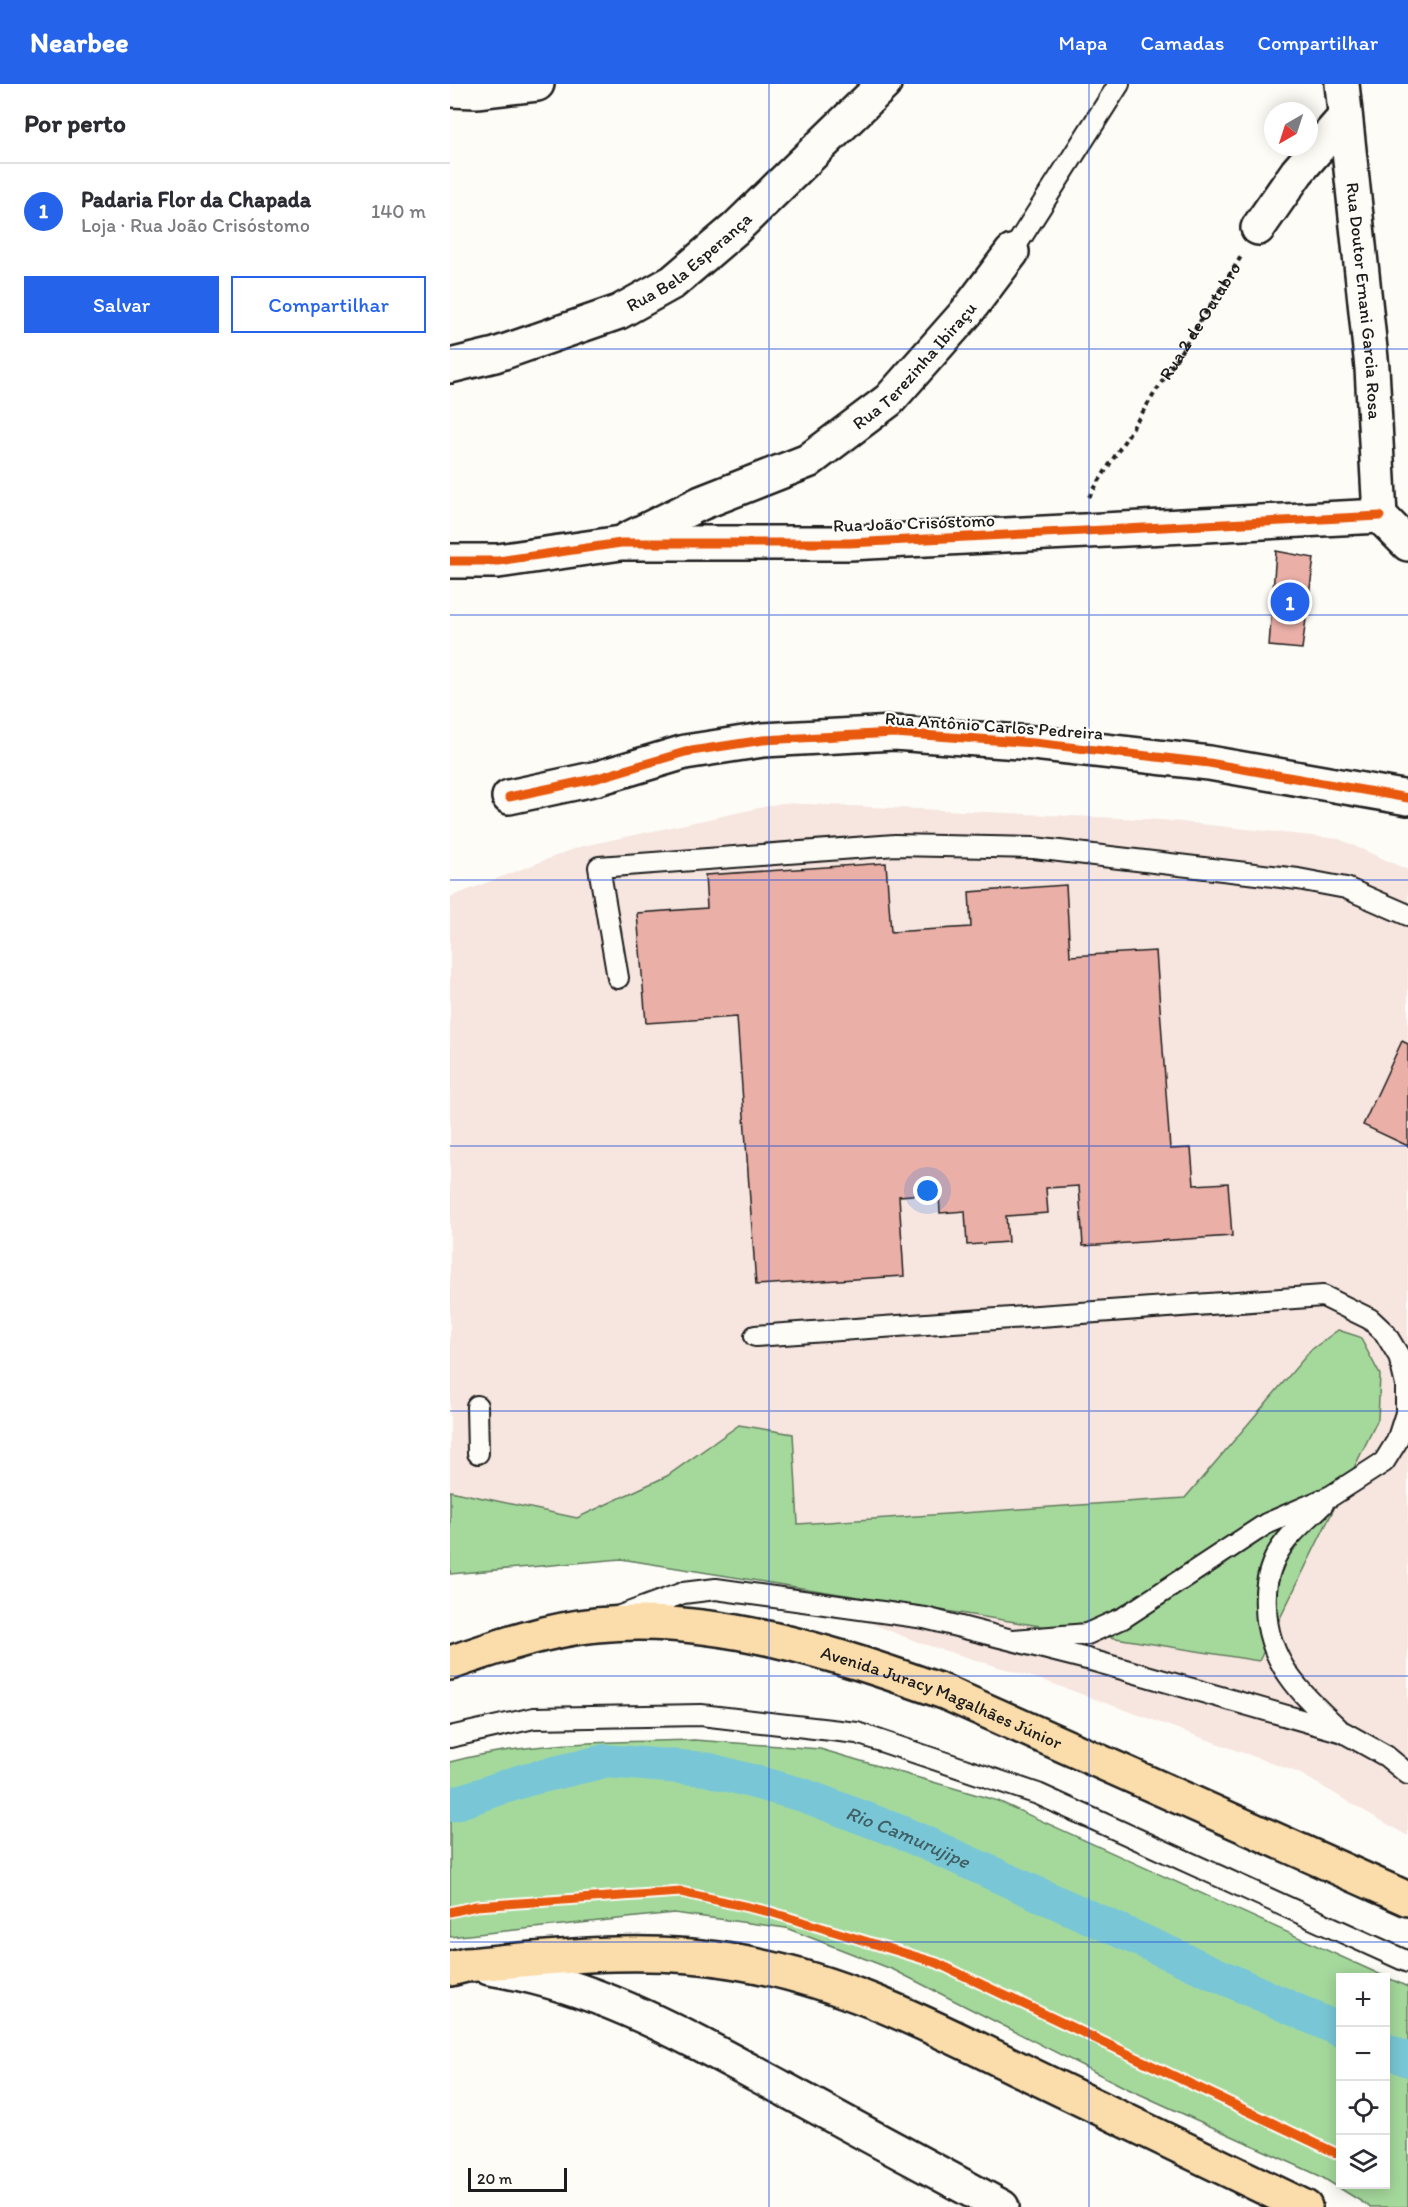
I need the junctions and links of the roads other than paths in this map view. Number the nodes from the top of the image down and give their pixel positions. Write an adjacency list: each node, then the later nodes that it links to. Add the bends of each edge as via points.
1 (537, 84): 5 (street)
2 (884, 84): 9 (street, Rua Bela Esperança, via 735,229 673,282 618,312 495,355)
3 (1119, 84): 8 (lane, Rua Terezinha Ibiraçu)
4 (1342, 84): 6 (street, Rua Doutor Ernani Garcia Rosa)
5 (450, 90)
6 (1345, 117): 7 (street, via 1297,172); 10 (street, Rua Doutor Ernani Garcia Rosa, via 1372,368)
7 (1258, 228)
8 (1012, 252): 11 (street, Rua Terezinha Ibiraçu, via 966,313 889,400 808,461 701,503)
9 (450, 366)
10 (1380, 516): 11 (street, Rua João Crisóstomo, via 849,543); 12 (street)
11 (621, 543): 13 (street, Rua João Crisóstomo, via 498,561)
12 (1408, 544)
13 (450, 561)
14 (509, 797): 15 (street, Rua Antônio Carlos Pedreira, via 598,778 685,752 763,740 894,733 1034,743 1209,763)
15 (1408, 798)
16 (1408, 915): 17 (lane, via 1346,888 1299,879 1034,848 895,844 599,867)
17 (618, 978)
18 (755, 1336): 21 (lane, via 1323,1296 1370,1319 1385,1333 1399,1356 1406,1385 1406,1413 1397,1441 1384,1462)
19 (477, 1406): 20 (lane)
20 (478, 1453)
21 (1331, 1496): 23 (lane, via 1266,1524 1123,1618 1087,1634); 25 (lane, via 1275,1557 1265,1584 1266,1625 1279,1663 1302,1695)
22 (596, 1625): 23 (lane, via 683,1593 716,1590 926,1618); 24 (main road, Avenida Juracy Magalhães Júnior, via 541,1636); 30 (main road, Avenida Juracy Magalhães Júnior, via 665,1624 730,1632 873,1667 963,1701)
23 (1014, 1640): 25 (lane)
24 (450, 1663)
25 (1343, 1732): 27 (lane)
26 (450, 1737): 31 (lane, via 534,1718 701,1715 857,1733 1038,1794)
27 (1386, 1756): 28 (lane); 29 (lane)
28 (1408, 1763)
29 (1408, 1774)
30 (1408, 1899)
31 (1408, 1962)
32 (458, 1967): 33 (street, via 531,1975 614,2001); 34 (main road, via 592,1954 667,1954 736,1962 814,1978 898,2010)
33 (1002, 2207)
34 (1305, 2207)

